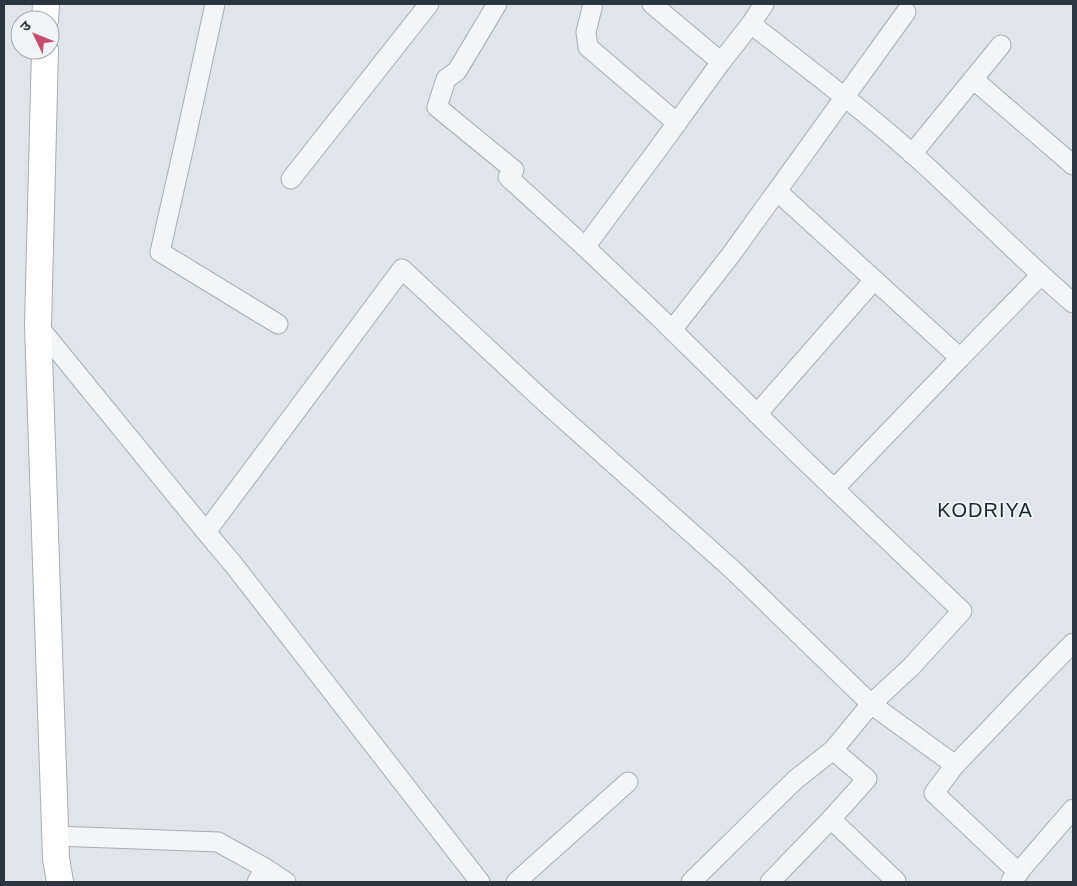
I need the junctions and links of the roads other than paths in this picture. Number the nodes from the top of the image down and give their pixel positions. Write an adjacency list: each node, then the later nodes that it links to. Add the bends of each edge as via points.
1 (215, 4): 23 (street, via 160,252)
2 (429, 4): 17 (street)
3 (497, 4): 19 (street, via 457,71 446,79 437,107 511,173)
4 (593, 4): 14 (street, via 586,32 588,47)
5 (652, 4): 11 (street)
6 (764, 4): 8 (street)
7 (906, 12): 13 (street)
8 (751, 24): 11 (street); 13 (street)
9 (1001, 45): 12 (street)
10 (45, 60): 24 (street)
11 (721, 62): 14 (street)
12 (973, 79): 15 (street); 16 (street)
13 (844, 96): 15 (street); 18 (street)
14 (677, 124): 19 (street)
15 (912, 154): 20 (street)
16 (1073, 165)
17 (291, 179)
18 (778, 192): 21 (street); 25 (street)
19 (585, 247): 25 (street)
20 (1041, 275): 22 (street); 26 (street)
21 (874, 280): 26 (street); 27 (street)
22 (1073, 302)
23 (278, 324)
24 (38, 326): 29 (street); 37 (street)
25 (672, 330): 27 (street)
26 (960, 358): 28 (street)
27 (757, 414): 28 (street)
28 (834, 489): 31 (street, via 962,611)
29 (206, 532): 31 (street, via 402,269 734,571); 42 (street)
30 (1073, 643): 33 (street)
31 (872, 704): 32 (street); 33 (street)
32 (833, 750): 36 (street, via 868,779); 44 (street, via 795,780)
33 (954, 765): 39 (street, via 934,792)
34 (628, 782): 43 (street)
35 (1073, 809): 39 (street)
36 (831, 819): 45 (street); 46 (street)
37 (55, 836): 38 (street, via 218,842); 40 (street)
38 (261, 875): 41 (street)
39 (1014, 877)
40 (60, 882)
41 (286, 882)
42 (480, 882)
43 (516, 882)
44 (692, 882)
45 (770, 882)
46 (895, 882)

